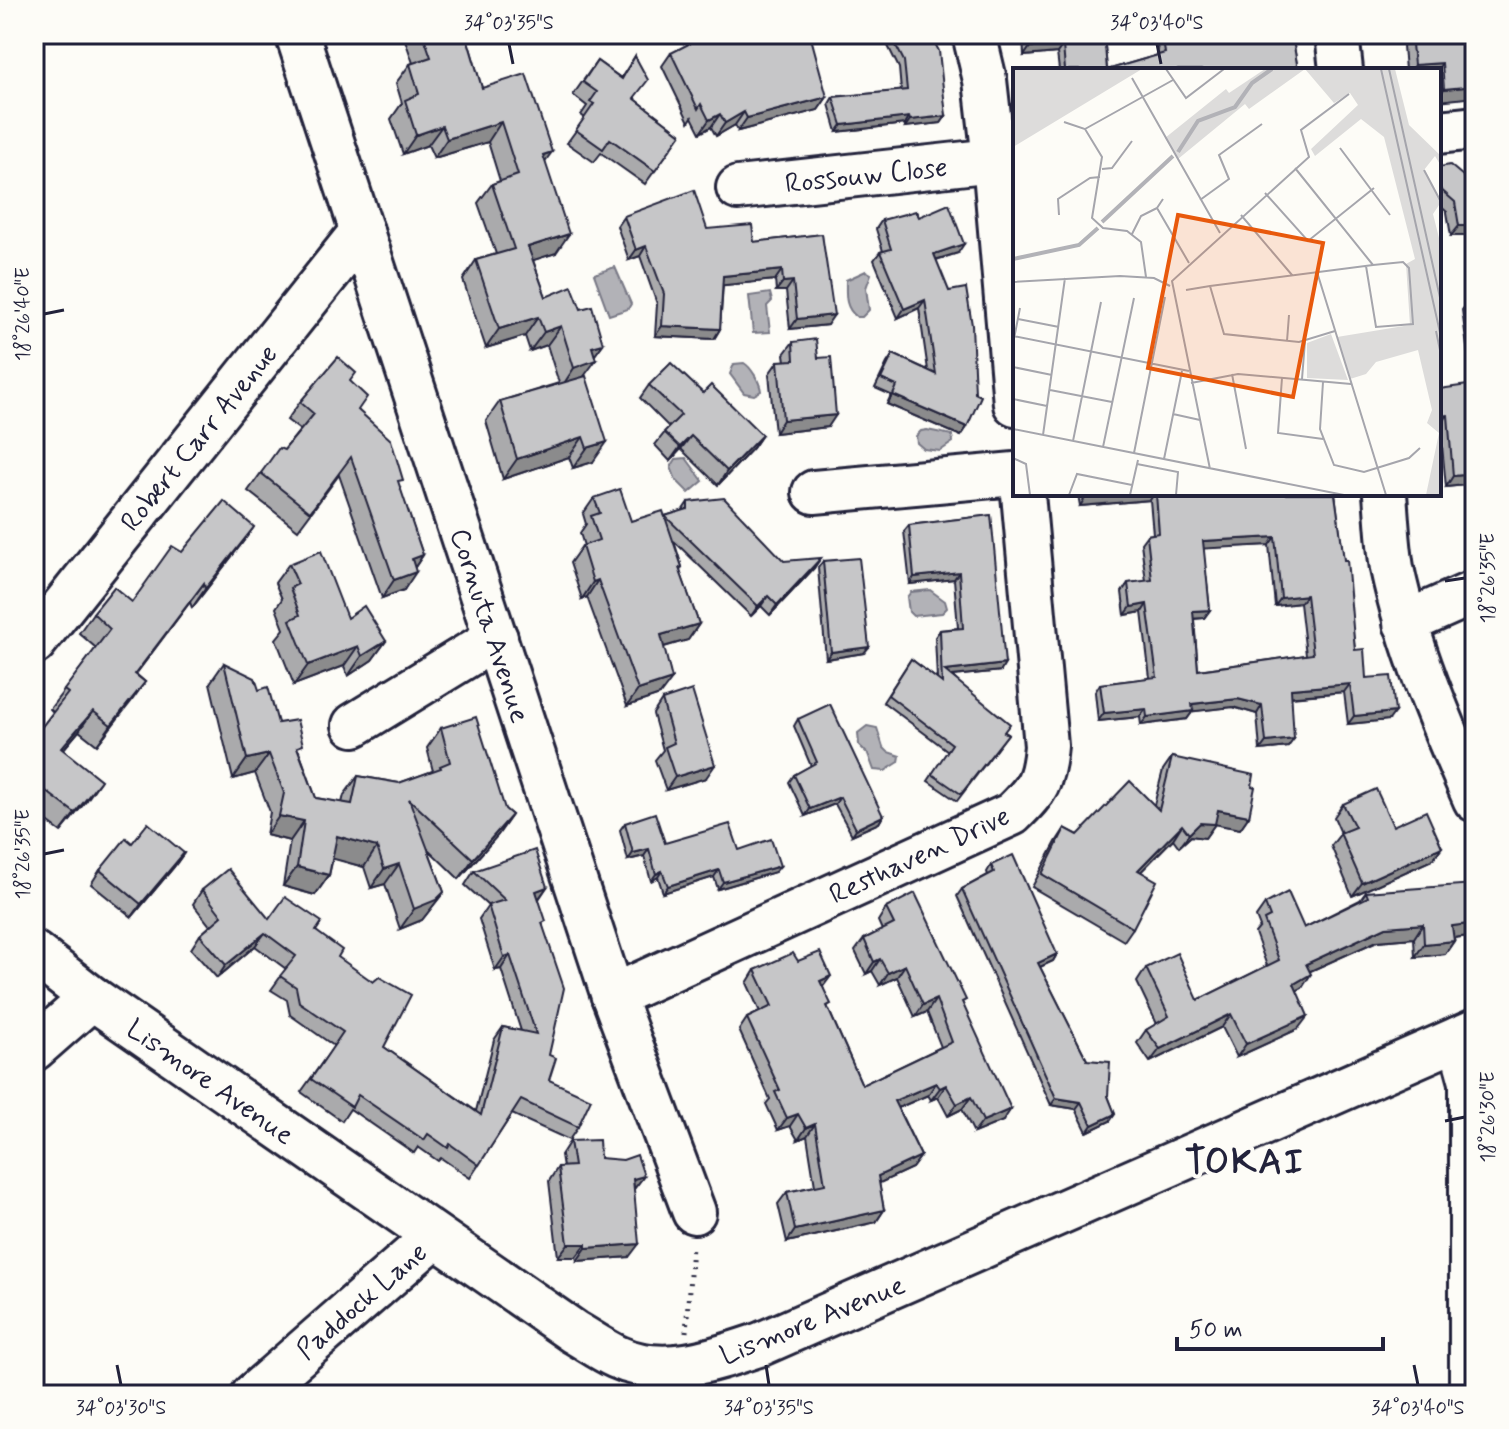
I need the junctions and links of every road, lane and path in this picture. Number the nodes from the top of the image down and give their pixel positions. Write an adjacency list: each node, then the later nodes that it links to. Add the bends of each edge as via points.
1 (297, 34): 9 (street, Cornuta Avenue)
2 (974, 34): 7 (street)
3 (1337, 34): 4 (street)
4 (1341, 68)
5 (1475, 128): 6 (street)
6 (1441, 132)
7 (994, 160): 8 (street, Rossouw Close); 10 (street)
8 (738, 188)
9 (362, 231): 17 (street, Cornuta Avenue); 18 (street, Robert Carr Avenue)
10 (1013, 381)
11 (1013, 474): 12 (street)
12 (814, 492)
13 (1023, 496): 22 (street, Resthaven Drive, via 1046,746 1044,773 1030,797 1012,814)
14 (1385, 496): 16 (street)
15 (1475, 592): 16 (street)
16 (1405, 623): 20 (street, via 1426,687)
17 (496, 638): 19 (street); 22 (street, Cornuta Avenue)
18 (34, 643)
19 (354, 725)
20 (1475, 800)
21 (34, 953): 23 (street, Lismore Avenue)
22 (613, 996): 27 (street, Cornuta Avenue)
23 (92, 998): 25 (street); 28 (street, Lismore Avenue)
24 (1467, 1035): 26 (street); 29 (street, Lismore Avenue)
25 (34, 1049)
26 (1472, 1101): 31 (street)
27 (694, 1212): 29 (path)
28 (434, 1237): 29 (street, Lismore Avenue, via 617,1358); 30 (street, Paddock Lane)
29 (681, 1376)
30 (253, 1395)
31 (1471, 1395)

